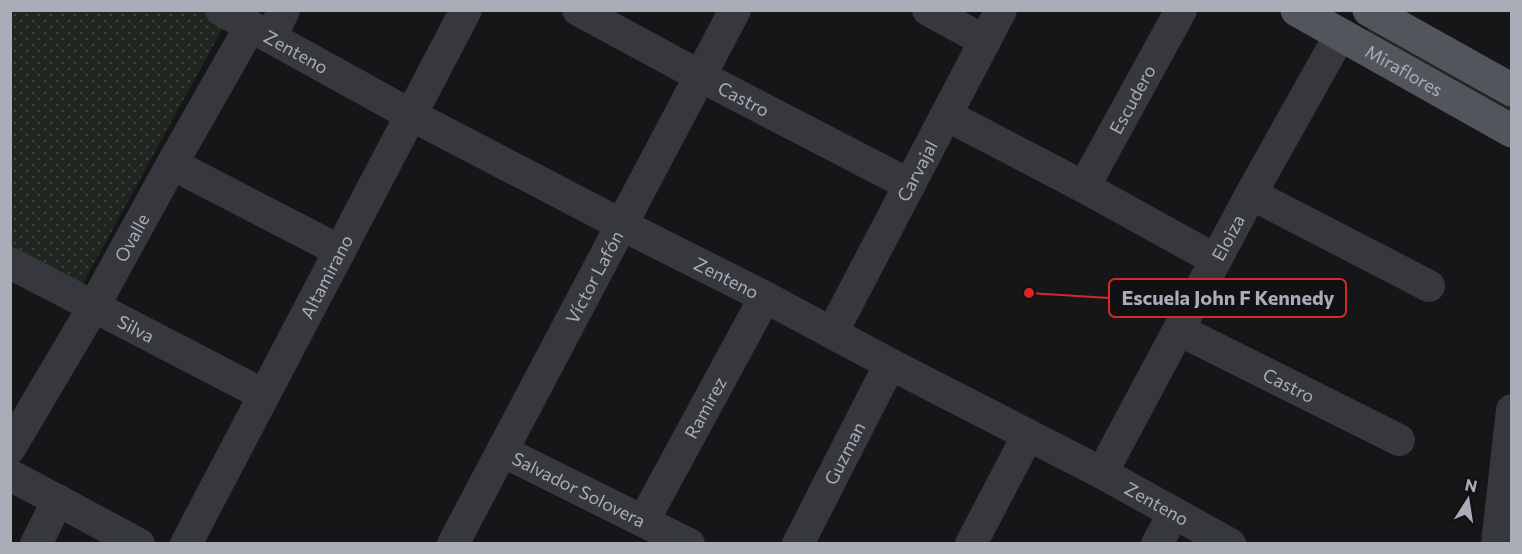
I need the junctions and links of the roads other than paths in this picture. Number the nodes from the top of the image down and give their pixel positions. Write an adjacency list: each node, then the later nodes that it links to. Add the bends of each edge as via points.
1 (221, 10): 10 (street, Zenteno)
2 (466, 10): 15 (street, Altamirano)
3 (578, 10): 13 (street, Castro)
4 (735, 10): 13 (street, Víctor Lafón)
5 (928, 10): 12 (street)
6 (1001, 10): 12 (street, Carvajal)
7 (1181, 10): 20 (street, Escudero)
8 (1297, 10): 11 (main road, Miraflores)
9 (1369, 10): 14 (main road, Miraflores)
10 (268, 25): 15 (street, Zenteno); 18 (street, Ovalle)
11 (1340, 35): 17 (main road, Miraflores); 21 (street, Eloiza)
12 (985, 41): 16 (street, Carvajal)
13 (700, 76): 19 (street, Castro); 22 (street, Víctor Lafón)
14 (1512, 90)
15 (411, 115): 22 (street, Zenteno); 23 (street, Altamirano)
16 (946, 115): 19 (street, Carvajal); 20 (street)
17 (1512, 131)
18 (172, 164): 23 (street); 28 (street, Ovalle)
19 (910, 185): 30 (street, Carvajal)
20 (1084, 187): 24 (street)
21 (1251, 194): 24 (street, Eloiza); 26 (street)
22 (622, 225): 27 (street, Zenteno); 37 (street, Víctor Lafón)
23 (340, 251): 32 (street, Altamirano)
24 (1216, 260): 29 (street, Eloiza)
25 (10, 263): 28 (street, Silva)
26 (1429, 286)
27 (765, 297): 30 (street, Zenteno); 42 (street, Ramirez)
28 (94, 306): 32 (street, Silva); 36 (street, Ovalle)
29 (1179, 330): 35 (street, Castro); 38 (street, Eloiza)
30 (832, 333): 31 (street, Zenteno)
31 (890, 363): 34 (street, Zenteno); 48 (street, Guzman)
32 (264, 395): 45 (street, Altamirano)
33 (1512, 410): 52 (street)
34 (1028, 435): 38 (street, Zenteno); 49 (street)
35 (1399, 440)
36 (10, 448)
37 (502, 451): 42 (street, Salvador Solovera); 46 (street, Víctor Lafón)
38 (1102, 473): 41 (street, Zenteno)
39 (10, 475): 40 (street)
40 (58, 500): 43 (street); 44 (street)
41 (1174, 513): 50 (street); 51 (street, Zenteno)
42 (644, 520): 47 (street, Salvador Solovera)
43 (36, 543)
44 (139, 543)
45 (186, 543)
46 (453, 543)
47 (688, 543)
48 (798, 543)
49 (971, 543)
50 (1157, 543)
51 (1230, 543)
52 (1497, 543)

